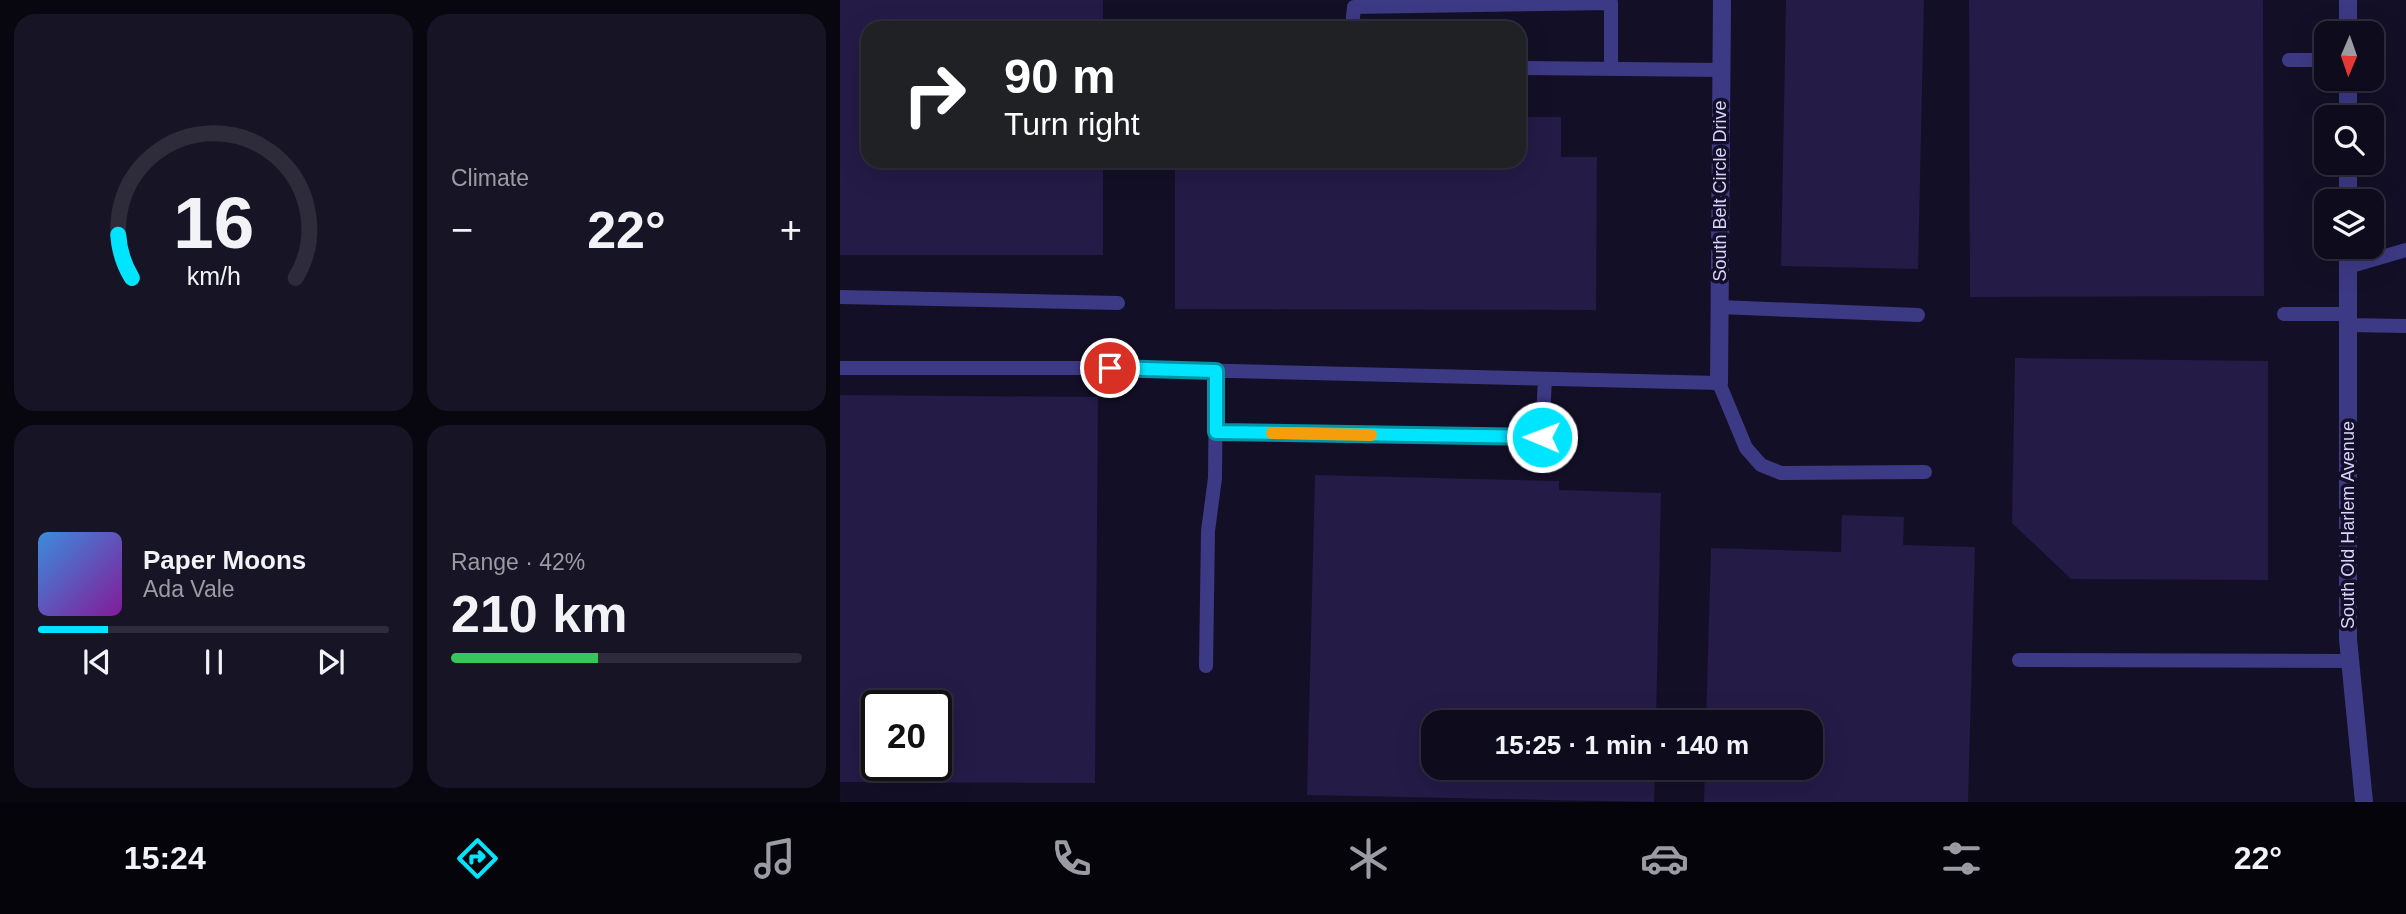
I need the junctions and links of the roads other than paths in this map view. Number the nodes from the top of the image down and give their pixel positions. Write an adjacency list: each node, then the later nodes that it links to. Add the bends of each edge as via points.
1 (1722, 0): 9 (street, South Belt Circle Drive)
2 (2348, 0): 4 (street)
3 (1353, 21): 8 (lane, via 1354,7 1611,3)
4 (2348, 21)
5 (2289, 60): 6 (lane)
6 (2314, 60)
7 (1526, 68): 8 (lane)
8 (1611, 69): 9 (lane)
9 (1721, 70): 15 (street, South Belt Circle Drive)
10 (2406, 250): 12 (lane)
11 (2348, 259): 12 (street, South Old Harlem Avenue)
12 (2348, 267): 18 (street, South Old Harlem Avenue)
13 (840, 297): 14 (lane)
14 (1118, 303)
15 (1719, 307): 17 (lane); 23 (street, South Belt Circle Drive)
16 (2284, 314): 18 (lane)
17 (1918, 315)
18 (2348, 320): 19 (lane); 27 (street, South Old Harlem Avenue)
19 (2406, 326)
20 (840, 368): 21 (lane)
21 (1216, 371): 22 (lane); 24 (lane)
22 (1545, 379): 23 (lane); 24 (lane, via 1542,437)
23 (1719, 383): 25 (lane, via 1746,448 1761,464 1781,473)
24 (1216, 432): 28 (lane)
25 (1924, 472)
26 (2019, 660): 27 (lane)
27 (2350, 661): 29 (street, South Old Harlem Avenue)
28 (1206, 666)
29 (2364, 802)

